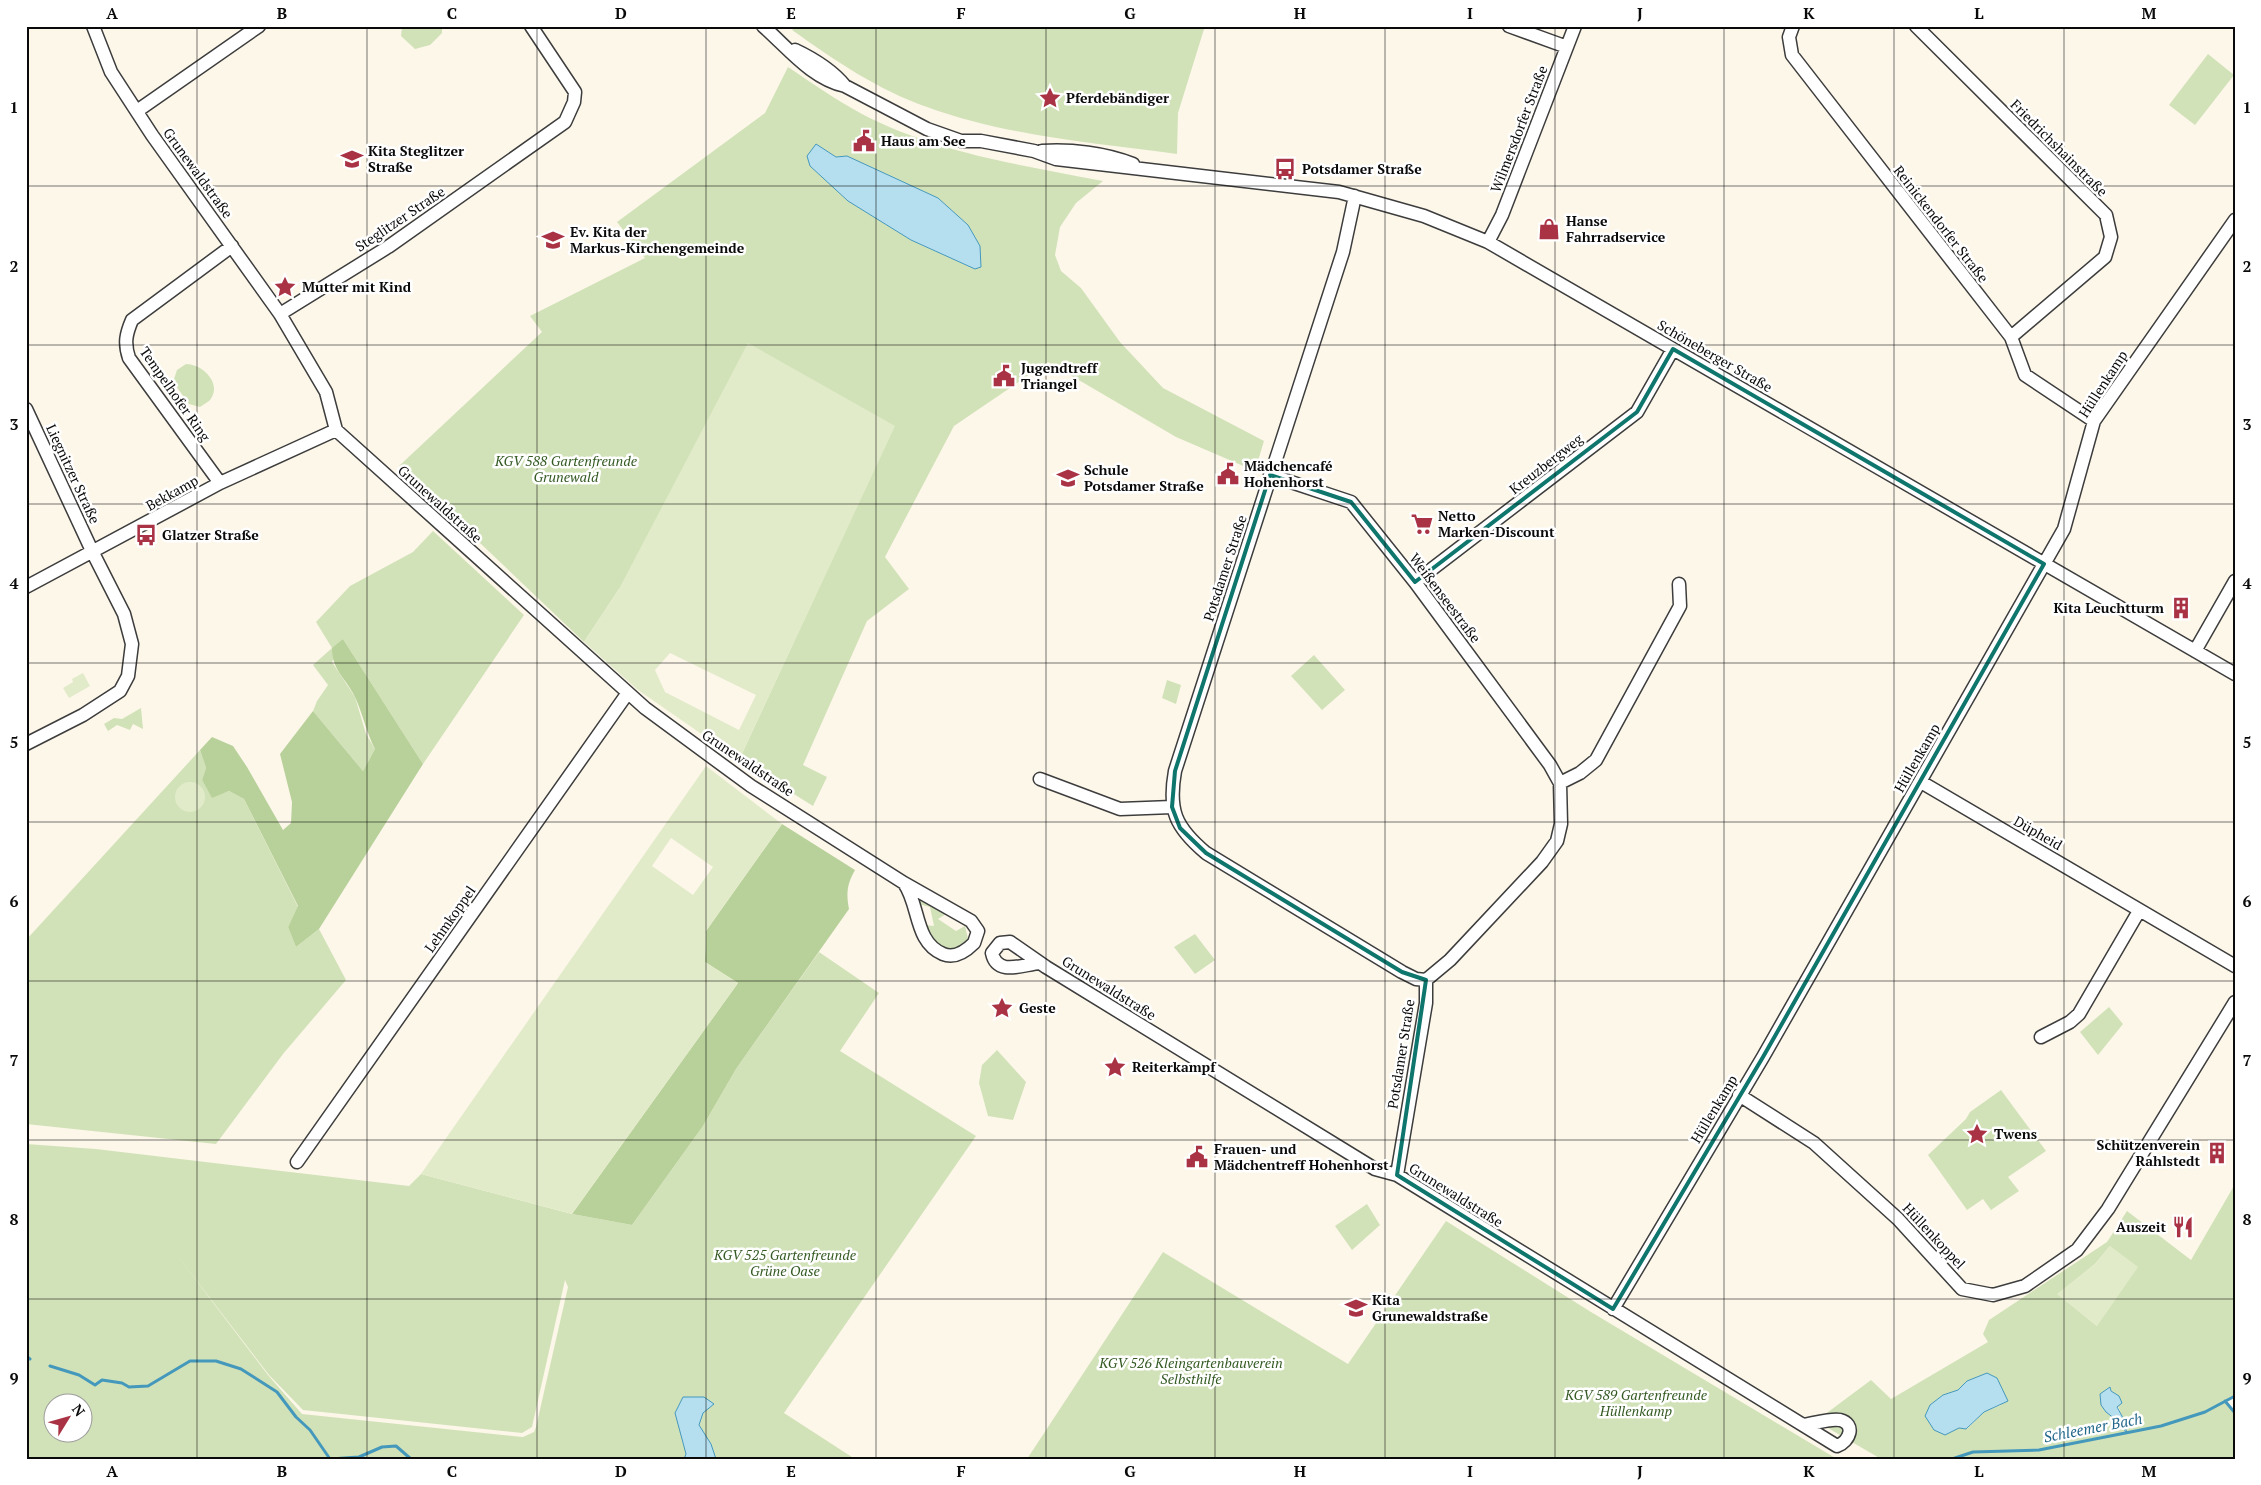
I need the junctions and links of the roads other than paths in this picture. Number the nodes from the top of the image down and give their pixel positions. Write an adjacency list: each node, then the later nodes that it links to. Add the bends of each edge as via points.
1 (93, 26): 10 (street, Grunewaldstraße, via 111,72)
2 (259, 26): 10 (street)
3 (531, 26): 15 (street, Steglitzer Straße, via 575,92 566,122 388,247)
4 (763, 26): 11 (street, Schöneberger Straße, via 787,46 837,76 845,86 910,118 930,121 981,141 1056,158 1285,184)
5 (1510, 26): 9 (street)
6 (1575, 26): 9 (street, Wilmersdorfer Straße)
7 (1793, 26): 16 (street, Reinickendorfer Straße, via 1789,37 1792,55)
8 (1916, 26): 16 (street, Friedrichshainstraße, via 2106,215 2112,236 2105,257)
9 (1567, 47): 13 (street, Wilmersdorfer Straße, via 1502,215)
10 (137, 112): 14 (street, Grunewaldstraße)
11 (1355, 196): 13 (street, Schöneberger Straße, via 1424,216); 21 (street, Potsdamer Straße, via 1343,252)
12 (2235, 220): 19 (street, Hüllenkamp)
13 (1488, 242): 17 (street, Schöneberger Straße)
14 (232, 246): 15 (street, Grunewaldstraße); 22 (street, Tempelhofer Ring, via 132,320 125,335 129,358)
15 (280, 314): 20 (street, Grunewaldstraße, via 326,392)
16 (2011, 338): 19 (street, Reinickendorfer Straße, via 2025,375)
17 (1673, 349): 24 (street, Schöneberger Straße); 26 (street, Kreuzbergweg, via 1636,412)
18 (26, 409): 23 (street, Liegnitzer Straße)
19 (2094, 421): 24 (street, Hüllenkamp, via 2064,529)
20 (336, 430): 22 (street, Bekkamp); 31 (street, Grunewaldstraße)
21 (1270, 475): 26 (street, Weißenseestraße, via 1351,502); 36 (street, Potsdamer Straße, via 1175,770)
22 (220, 483): 23 (street, Bekkamp)
23 (93, 553): 28 (street, Bekkamp); 32 (street, via 124,614 132,644 128,676 120,691 83,715)
24 (2044, 564): 29 (street, Schöneberger Straße); 34 (street, Hüllenkamp)
25 (2235, 581): 29 (street)
26 (1415, 582): 35 (street, Weißenseestraße, via 1550,765)
27 (1679, 584): 35 (street, via 1680,606 1596,760)
28 (26, 588)
29 (2195, 651): 30 (street, Schöneberger Straße)
30 (2235, 674)
31 (627, 694): 37 (street, Grunewaldstraße, via 720,764); 45 (street, Lehmkoppel)
32 (26, 744)
33 (1040, 778): 36 (street, via 1120,809)
34 (1922, 782): 38 (street, Düpheid); 44 (street, Hüllenkamp)
35 (1560, 784): 41 (street, Weißenseestraße, via 1561,824 1557,841 1542,862 1450,960)
36 (1172, 807): 41 (street, Potsdamer Straße, via 1180,828 1206,853 1402,972)
37 (904, 883): 37 (street, Grunewaldstraße, via 930,946 954,956 974,943 978,931 971,921)
38 (2139, 910): 40 (street, Düpheid); 43 (street, via 2078,1014 2070,1022)
39 (1040, 963): 46 (street, Grunewaldstraße, via 1375,1169)
40 (2235, 966)
41 (1426, 980): 46 (street, Potsdamer Straße, via 1426,1004)
42 (2235, 1002): 44 (street, Hüllenkoppel, via 2108,1209 2077,1250 2025,1286 1993,1295 1962,1288 1898,1219 1814,1143)
43 (2041, 1037)
44 (1739, 1095): 47 (street, Hüllenkamp)
45 (297, 1162)
46 (1397, 1176): 47 (street, Grunewaldstraße)
47 (1613, 1309): 48 (street, Grunewaldstraße)
48 (1803, 1426)

